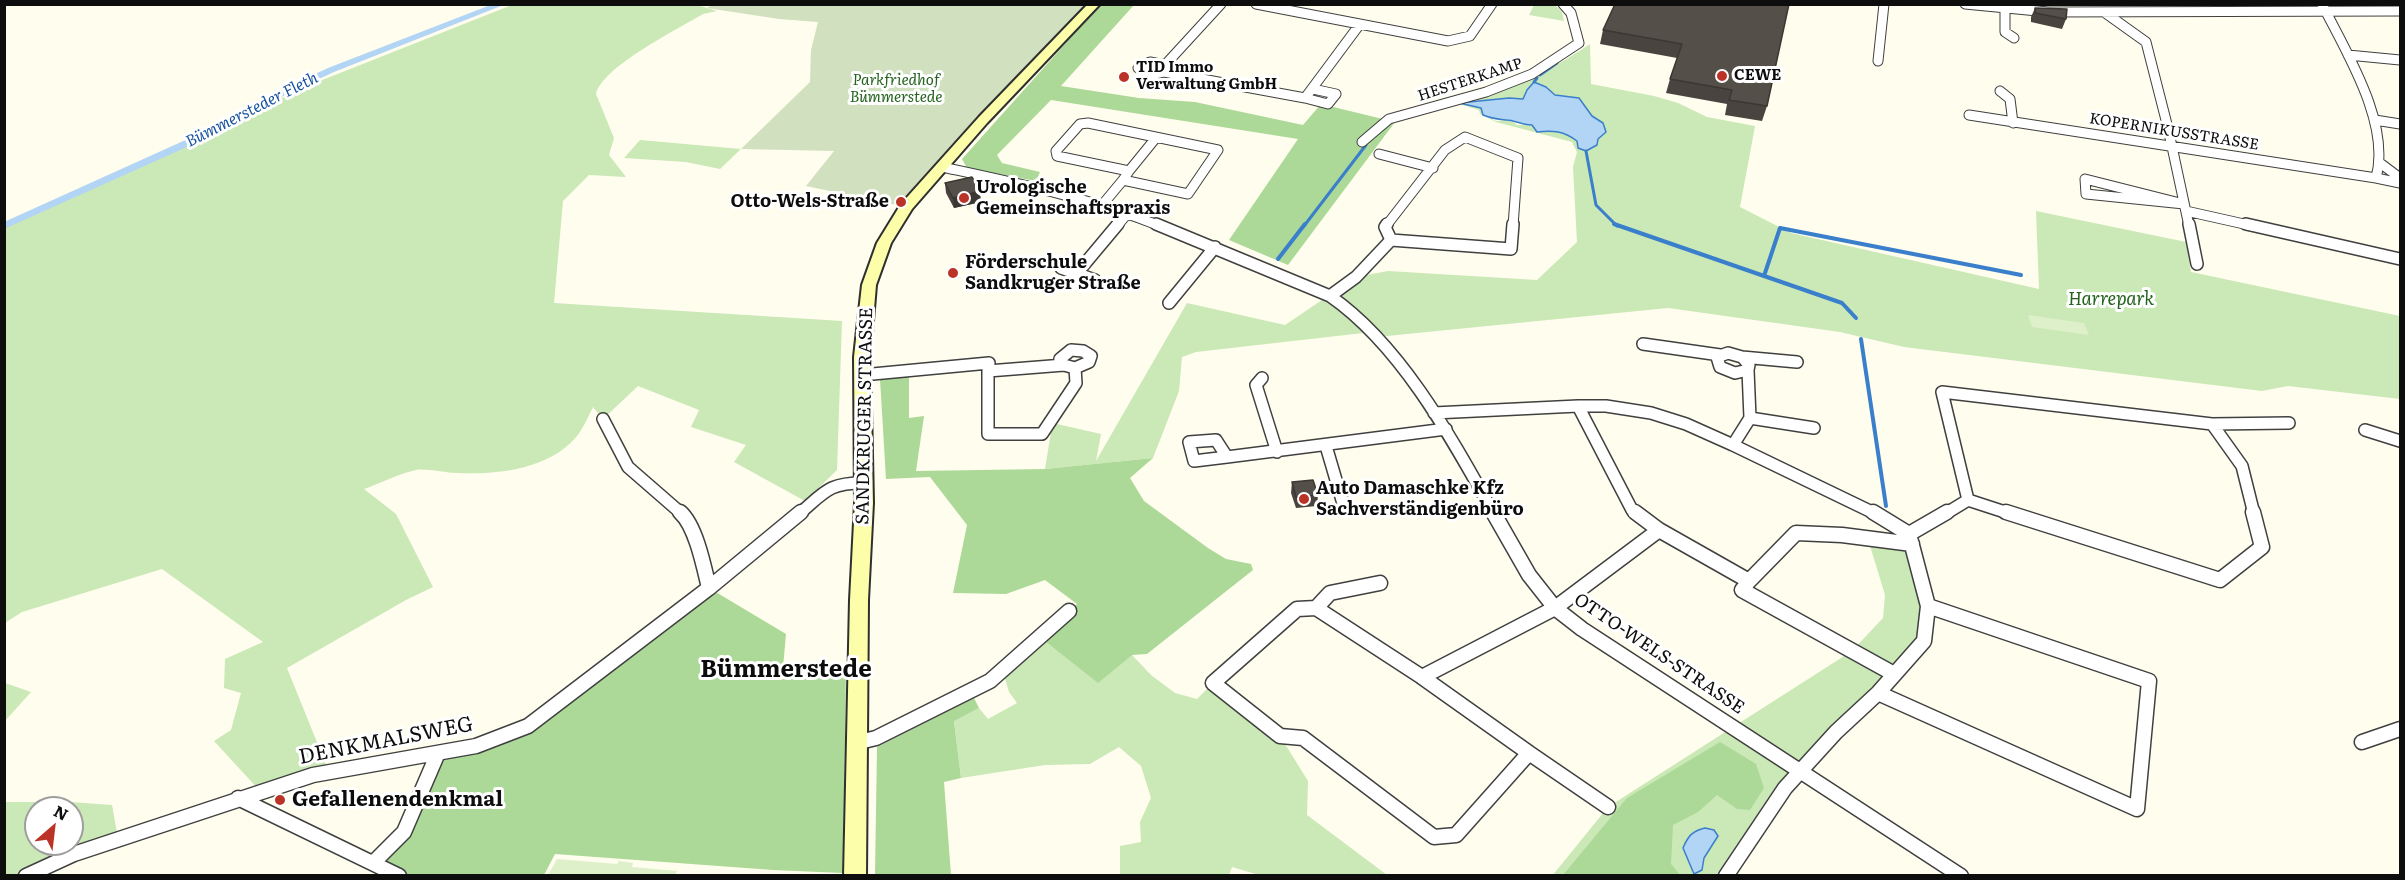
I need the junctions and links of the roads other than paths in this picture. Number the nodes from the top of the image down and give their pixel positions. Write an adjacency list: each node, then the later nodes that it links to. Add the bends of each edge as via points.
1 (1095, 4): 33 (street, SANDKRUGER STRASSE)
2 (1221, 4): 23 (street, via 1164,69 1232,87 1246,86)
3 (1256, 4): 16 (street)
4 (1492, 4): 16 (street, via 1475,32 1463,39 1448,41)
5 (1563, 4): 29 (street, HESTERKAMP, via 1571,13 1579,43 1532,74 1486,92 1389,119)
6 (1884, 4): 20 (street)
7 (1965, 4): 11 (street)
8 (2040, 4): 14 (street)
9 (2178, 4): 12 (street)
10 (2325, 8): 12 (street); 13 (street); 18 (street)
11 (2005, 9): 14 (street); 17 (street, via 2005,32)
12 (2186, 11): 15 (street)
13 (2400, 11)
14 (2048, 12): 15 (street)
15 (2104, 12): 30 (street, via 2146,42)
16 (1360, 24): 21 (street)
17 (2014, 38)
18 (2348, 54): 19 (street); 25 (street)
19 (2400, 60)
20 (1878, 61)
21 (1313, 89): 23 (street); 23 (street, via 1336,94 1328,104)
22 (2000, 92): 26 (street, via 2010,99)
23 (1305, 98)
24 (1969, 115): 26 (street, KOPERNIKUSSTRASSE)
25 (2375, 120): 27 (street); 32 (street)
26 (2013, 123): 30 (street, KOPERNIKUSSTRASSE)
27 (2400, 124)
28 (1155, 139): 35 (street); 35 (street, via 1080,124 1056,152 1057,156); 38 (street, via 1218,150 1188,194)
29 (1362, 142)
30 (2172, 146): 36 (street, KOPERNIKUSSTRASSE); 41 (street)
31 (1379, 154): 34 (street)
32 (2380, 163): 36 (street); 37 (street)
33 (942, 167): 40 (street, OTTO-WELS-STRASSE); 58 (street, SANDKRUGER STRASSE, via 906,207 884,243 868,285)
34 (1433, 168): 43 (street, via 1385,227); 43 (street, via 1445,150 1465,137 1518,158 1511,249)
35 (1129, 171): 38 (street)
36 (2376, 178): 39 (street, KOPERNIKUSSTRASSE)
37 (2400, 178)
38 (1123, 180): 40 (street)
39 (2400, 183)
40 (1103, 204): 42 (street, OTTO-WELS-STRASSE)
41 (2185, 207): 41 (street, via 2140,193 2085,180 2086,194); 45 (street); 46 (street)
42 (1128, 213): 44 (street, OTTO-WELS-STRASSE); 48 (street)
43 (1391, 240): 50 (street, via 1356,277)
44 (1215, 247): 50 (street, OTTO-WELS-STRASSE); 51 (street)
45 (2400, 259)
46 (2197, 264)
47 (1061, 268): 48 (street)
48 (1077, 273): 49 (street)
49 (1095, 280)
50 (1330, 297): 61 (street, OTTO-WELS-STRASSE, via 1355,313)
51 (1169, 303)
52 (1643, 344): 53 (street)
53 (1720, 355): 54 (street, via 1733,353); 56 (street, via 1717,364 1724,370)
54 (1742, 357): 55 (street); 56 (street, via 1749,362)
55 (1797, 362)
56 (1748, 370): 62 (street)
57 (988, 372): 57 (street, via 1069,367 1076,383 1042,434 988,434); 58 (street, via 988,363)
58 (862, 375): 74 (street, SANDKRUGER STRASSE)
59 (1262, 378): 72 (street, via 1256,386)
60 (1578, 406): 61 (street); 70 (street, via 1651,413); 77 (street, via 1632,510)
61 (1434, 413): 67 (street, OTTO-WELS-STRASSE)
62 (1750, 418): 66 (street); 70 (street)
63 (603, 419): 81 (street, via 628,467 686,516)
64 (2289, 423): 65 (street)
65 (2212, 424): 75 (street, via 1942,392); 75 (street, via 2242,466 2262,547 2220,580)
66 (1814, 428)
67 (1446, 429): 71 (street); 84 (street, OTTO-WELS-STRASSE, via 1529,575)
68 (2365, 430): 69 (street)
69 (2400, 441)
70 (1733, 445): 78 (street, via 1865,507)
71 (1326, 446): 72 (street); 76 (street)
72 (1277, 452): 73 (street)
73 (1227, 457)
74 (863, 483): 81 (street, DENKMALSWEG, via 840,483 830,488); 91 (street, SANDKRUGER STRASSE)
75 (1968, 500): 78 (street)
76 (1344, 507)
77 (1659, 530): 79 (street); 84 (street)
78 (1911, 539): 79 (street, via 1796,533); 82 (street)
79 (1749, 581): 86 (street, via 1742,590)
80 (1380, 583): 83 (street, via 1330,593)
81 (709, 588): 92 (street, DENKMALSWEG, via 528,726 476,746)
82 (1928, 606): 86 (street, via 1924,641); 88 (street, via 2149,681 2137,809)
83 (1316, 608): 87 (street); 93 (street, via 1297,609 1213,683 1280,736 1303,738 1434,837 1456,835)
84 (1555, 608): 87 (street); 94 (street, OTTO-WELS-STRASSE)
85 (1069, 611): 91 (street, via 990,681 876,738)
86 (1894, 674): 88 (street)
87 (1422, 677): 93 (street)
88 (1878, 693): 94 (street)
89 (2400, 729): 90 (street)
90 (2362, 742)
91 (855, 743): 100 (street, SANDKRUGER STRASSE)
92 (438, 753): 95 (street, DENKMALSWEG, via 313,775); 97 (street, via 404,832)
93 (1529, 753): 96 (street)
94 (1800, 771): 101 (street); 102 (street, OTTO-WELS-STRASSE)
95 (238, 798): 97 (street); 98 (street, DENKMALSWEG, via 74,854)
96 (1608, 807)
97 (374, 862): 99 (street)
98 (26, 876)
99 (399, 876)
100 (855, 876)
101 (1726, 876)
102 (1961, 876)

